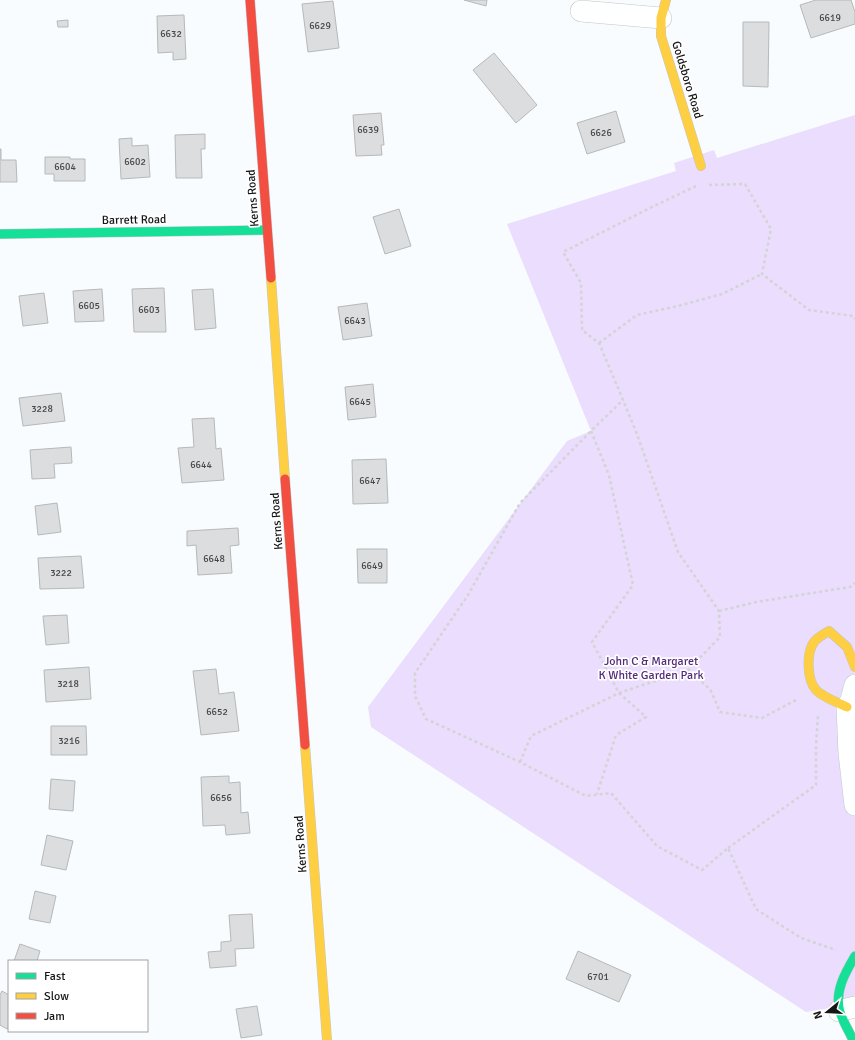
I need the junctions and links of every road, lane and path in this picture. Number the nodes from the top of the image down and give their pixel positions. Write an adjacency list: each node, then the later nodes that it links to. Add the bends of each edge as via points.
1 (250, 0): 7 (street, Kerns Road)
2 (663, 9): 3 (street); 4 (street, Goldsboro Road, via 661,36)
3 (581, 11)
4 (701, 166)
5 (706, 185): 9 (path, via 745,184 771,229)
6 (702, 186): 11 (path, via 652,207 564,252 581,283 582,330)
7 (267, 230): 8 (street, Barrett Road); 29 (street, Kerns Road)
8 (0, 234)
9 (762, 274): 10 (path, via 809,310 853,316); 11 (path, via 722,294 637,315)
10 (855, 319)
11 (599, 343): 12 (path)
12 (623, 400): 13 (path); 15 (path, via 678,552)
13 (591, 431): 20 (path, via 609,475 633,585 592,642); 22 (path, via 520,503 468,595 415,672 415,696 426,719)
14 (855, 583): 15 (path, via 850,587 756,602)
15 (719, 611): 17 (path, via 720,637)
16 (855, 667): 19 (street, via 847,647 829,631 813,642 808,655 809,675)
17 (688, 670): 19 (path, via 710,689 720,712 762,718); 20 (path)
18 (855, 685): 21 (street)
19 (815, 690): 21 (street); 25 (path, via 819,703 816,784)
20 (619, 693): 22 (path, via 531,736); 23 (path, via 646,717 616,735)
21 (847, 707): 24 (street)
22 (520, 762): 23 (path, via 586,796)
23 (597, 794): 25 (path, via 611,793 657,846 702,870)
24 (855, 805)
25 (728, 848): 26 (path, via 756,909 801,938)
26 (837, 950)
27 (855, 956): 28 (street, via 838,995)
28 (847, 1009): 30 (street)
29 (327, 1040)
30 (853, 1040)

